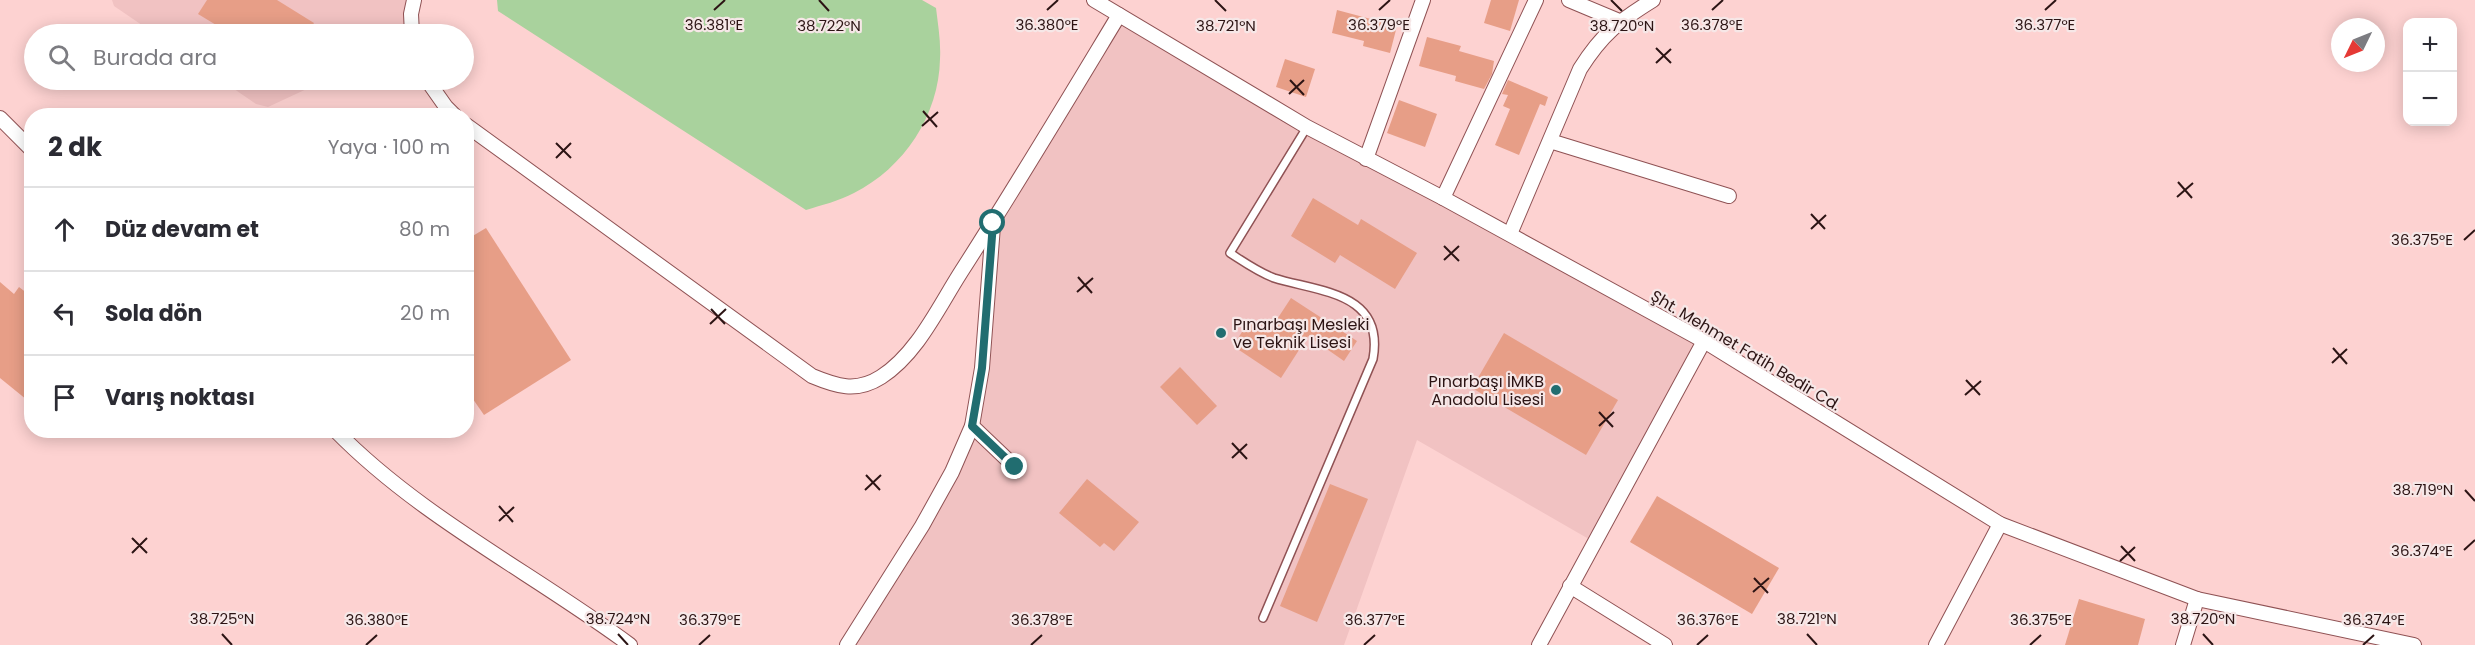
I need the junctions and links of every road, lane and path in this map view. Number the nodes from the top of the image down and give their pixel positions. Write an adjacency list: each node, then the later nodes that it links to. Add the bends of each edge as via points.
1 (414, 0): 9 (street)
2 (1094, 0): 7 (street, Şht. Mehmet Fatih Bedir Cd.)
3 (1423, 0): 17 (street)
4 (1536, 0): 19 (street)
5 (1569, 0): 8 (street)
6 (1653, 0): 8 (street)
7 (1119, 15): 13 (street, Şht. Mehmet Fatih Bedir Cd.); 20 (street)
8 (1619, 21): 15 (street, via 1580,69)
9 (412, 24)
10 (434, 90): 11 (street)
11 (447, 108)
12 (0, 118): 16 (street)
13 (1307, 127): 17 (street, Şht. Mehmet Fatih Bedir Cd.); 29 (lane, via 1230,253 1274,278 1328,291 1348,301 1371,323 1376,343 1373,359)
14 (474, 131): 20 (street, via 812,376 838,387 863,385 900,362)
15 (1550, 141): 18 (street); 21 (street)
16 (24, 142)
17 (1366, 159): 19 (street, Şht. Mehmet Fatih Bedir Cd.)
18 (1730, 196)
19 (1443, 198): 21 (street, Şht. Mehmet Fatih Bedir Cd.)
20 (993, 223): 23 (street, via 982,368)
21 (1510, 234): 22 (street, Şht. Mehmet Fatih Bedir Cd.)
22 (1704, 341): 26 (street, Şht. Mehmet Fatih Bedir Cd.); 27 (street)
23 (972, 426): 25 (street); 31 (street, via 922,526)
24 (343, 438): 30 (street, via 401,488)
25 (1015, 467)
26 (2000, 524): 28 (street, Şht. Mehmet Fatih Bedir Cd.); 34 (street)
27 (1570, 586): 32 (street); 33 (street)
28 (2197, 599): 35 (street); 36 (street, Şht. Mehmet Fatih Bedir Cd.)
29 (1263, 618)
30 (630, 645)
31 (847, 645)
32 (1539, 645)
33 (1665, 645)
34 (1935, 645)
35 (2183, 645)
36 (2414, 645)

